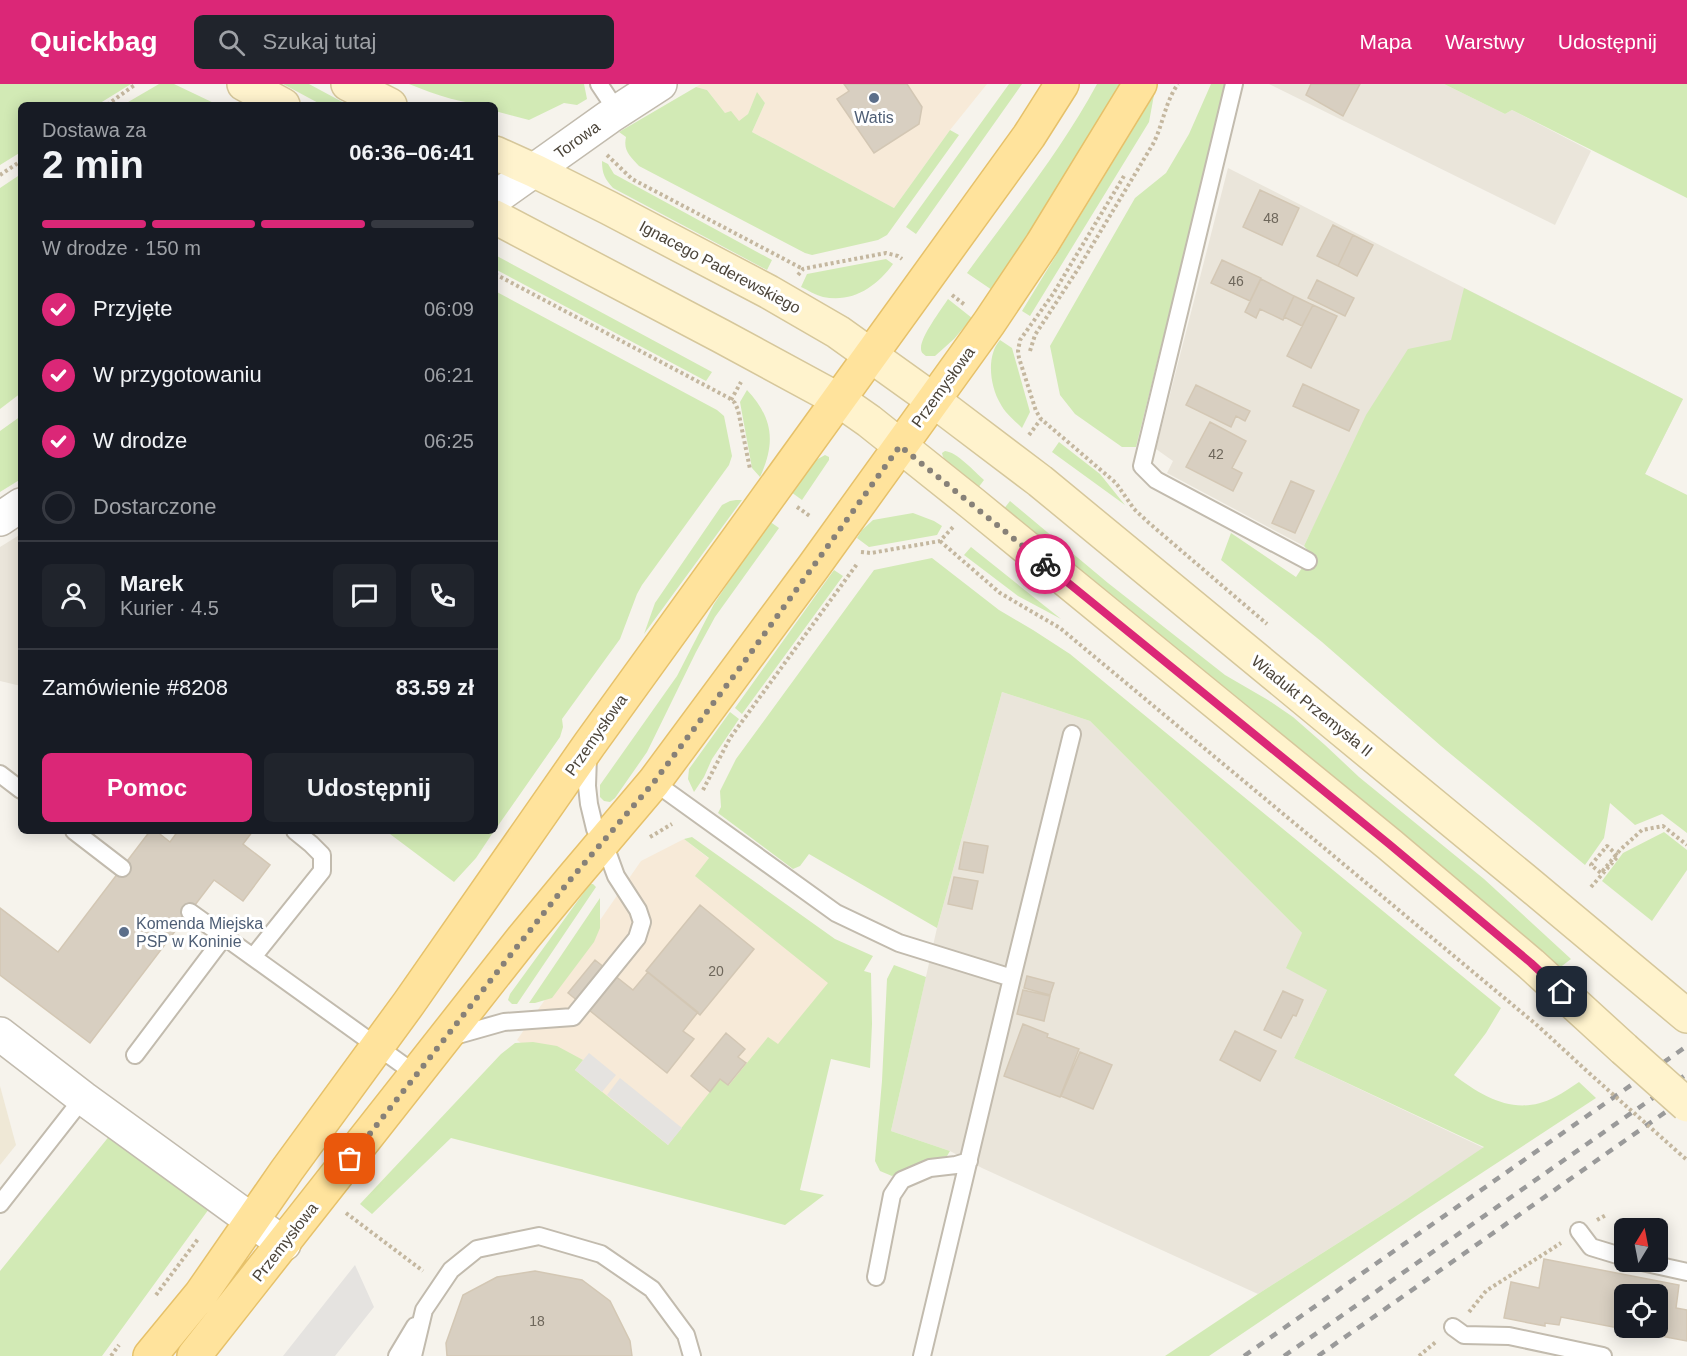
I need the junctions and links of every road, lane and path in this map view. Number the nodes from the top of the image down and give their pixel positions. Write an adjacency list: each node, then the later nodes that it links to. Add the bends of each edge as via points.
1 (136, 84): 10 (path)
2 (244, 84): 11 (main road)
3 (348, 84): 12 (main road)
4 (598, 84): 13 (lane)
5 (660, 84): 13 (street, Torowa)
6 (1062, 84): 22 (main road, Przemysłowa, via 1029,136)
7 (1140, 84): 24 (main road, Przemysłowa)
8 (1178, 84): 26 (path, via 1160,132 1035,335)
9 (1234, 84): 37 (lane, via 1142,466 1156,480)
10 (111, 102)
11 (277, 102)
12 (384, 102)
13 (620, 109): 14 (street, Torowa)
14 (578, 139): 17 (street, Torowa); 21 (path, via 608,155 632,179)
15 (498, 154): 17 (main road, Ignacego Paderewskiego)
16 (18, 163): 18 (path)
17 (535, 171): 19 (street, Torowa); 23 (main road, Ignacego Paderewskiego)
18 (0, 175)
19 (498, 196)
20 (498, 219): 27 (main road)
21 (803, 269): 22 (path, via 886,253 898,256); 23 (path)
22 (926, 276): 24 (path); 28 (main road, Przemysłowa)
23 (784, 301): 28 (main road, Ignacego Paderewskiego)
24 (989, 323): 25 (path); 31 (main road, Przemysłowa)
25 (1018, 345)
26 (1030, 351)
27 (755, 354): 29 (path); 30 (main road)
28 (870, 355): 30 (main road, Przemysłowa); 31 (main road, Ignacego Paderewskiego)
29 (731, 399)
30 (839, 399): 32 (main road); 39 (main road, Przemysłowa)
31 (933, 400): 32 (main road, Przemysłowa); 54 (main road, Wiadukt Przemysła II, via 1040,482)
32 (900, 446): 41 (main road, Przemysłowa); 61 (main road, bridge, via 1389,844 1531,963)
33 (18, 507): 34 (street)
34 (0, 519)
35 (940, 540): 62 (path, bridge, via 1000,593 1060,628 1538,1026)
36 (864, 553): 43 (path, via 730,738)
37 (1308, 561)
38 (1072, 734): 53 (lane)
39 (589, 745): 47 (lane, via 589,804 595,829); 57 (main road, Przemysłowa)
40 (0, 774): 42 (lane)
41 (654, 782): 43 (lane); 47 (main road, Przemysłowa)
42 (18, 788)
43 (691, 808): 47 (path, via 681,820); 53 (lane, via 836,913 898,943)
44 (78, 834): 48 (lane)
45 (299, 834): 52 (lane, via 322,855 322,871)
46 (1687, 845): 49 (path, via 1663,826 1642,830 1620,850 1613,858 1601,873 1591,865 1607,846 1612,851 1618,856)
47 (607, 852): 56 (main road, Przemysłowa, via 537,922); 56 (lane, via 642,922 637,938 573,1017 504,1022)
48 (122, 868)
49 (1591, 887)
50 (190, 912): 51 (lane)
51 (224, 937): 52 (lane); 58 (lane)
52 (253, 957): 57 (lane)
53 (1012, 978): 63 (lane)
54 (1684, 1013)
55 (0, 1034): 60 (street)
56 (445, 1039): 59 (main road, Przemysłowa)
57 (377, 1047): 59 (lane); 68 (main road, Przemysłowa)
58 (135, 1055)
59 (417, 1075): 64 (main road, Przemysłowa)
60 (82, 1098): 65 (street); 66 (lane)
61 (1687, 1105)
62 (1687, 1160)
63 (969, 1161): 74 (lane, via 930,1168 902,1179 892,1195); 85 (lane)
64 (321, 1196): 70 (main road, Przemysłowa); 75 (path)
65 (225, 1202): 68 (street); 76 (path)
66 (0, 1204)
67 (1606, 1215): 69 (path)
68 (253, 1221): 70 (street); 79 (main road, Przemysłowa, via 201,1294)
69 (1579, 1231): 71 (lane, via 1591,1247); 78 (path, via 1486,1290)
70 (284, 1244): 81 (main road, Przemysłowa)
71 (1614, 1254)
72 (1668, 1268): 73 (lane)
73 (1687, 1272)
74 (876, 1277)
75 (441, 1284): 77 (lane); 84 (lane, via 451,1270 477,1249 539,1236 601,1254 652,1289 686,1335)
76 (154, 1298)
77 (424, 1310): 82 (lane); 83 (lane)
78 (1453, 1327): 86 (path); 87 (lane, via 1464,1335 1509,1336)
79 (137, 1346): 80 (path)
80 (111, 1356)
81 (195, 1356)
82 (397, 1356)
83 (413, 1356)
84 (692, 1356)
85 (922, 1356)
86 (1419, 1356)
87 (1603, 1356)

